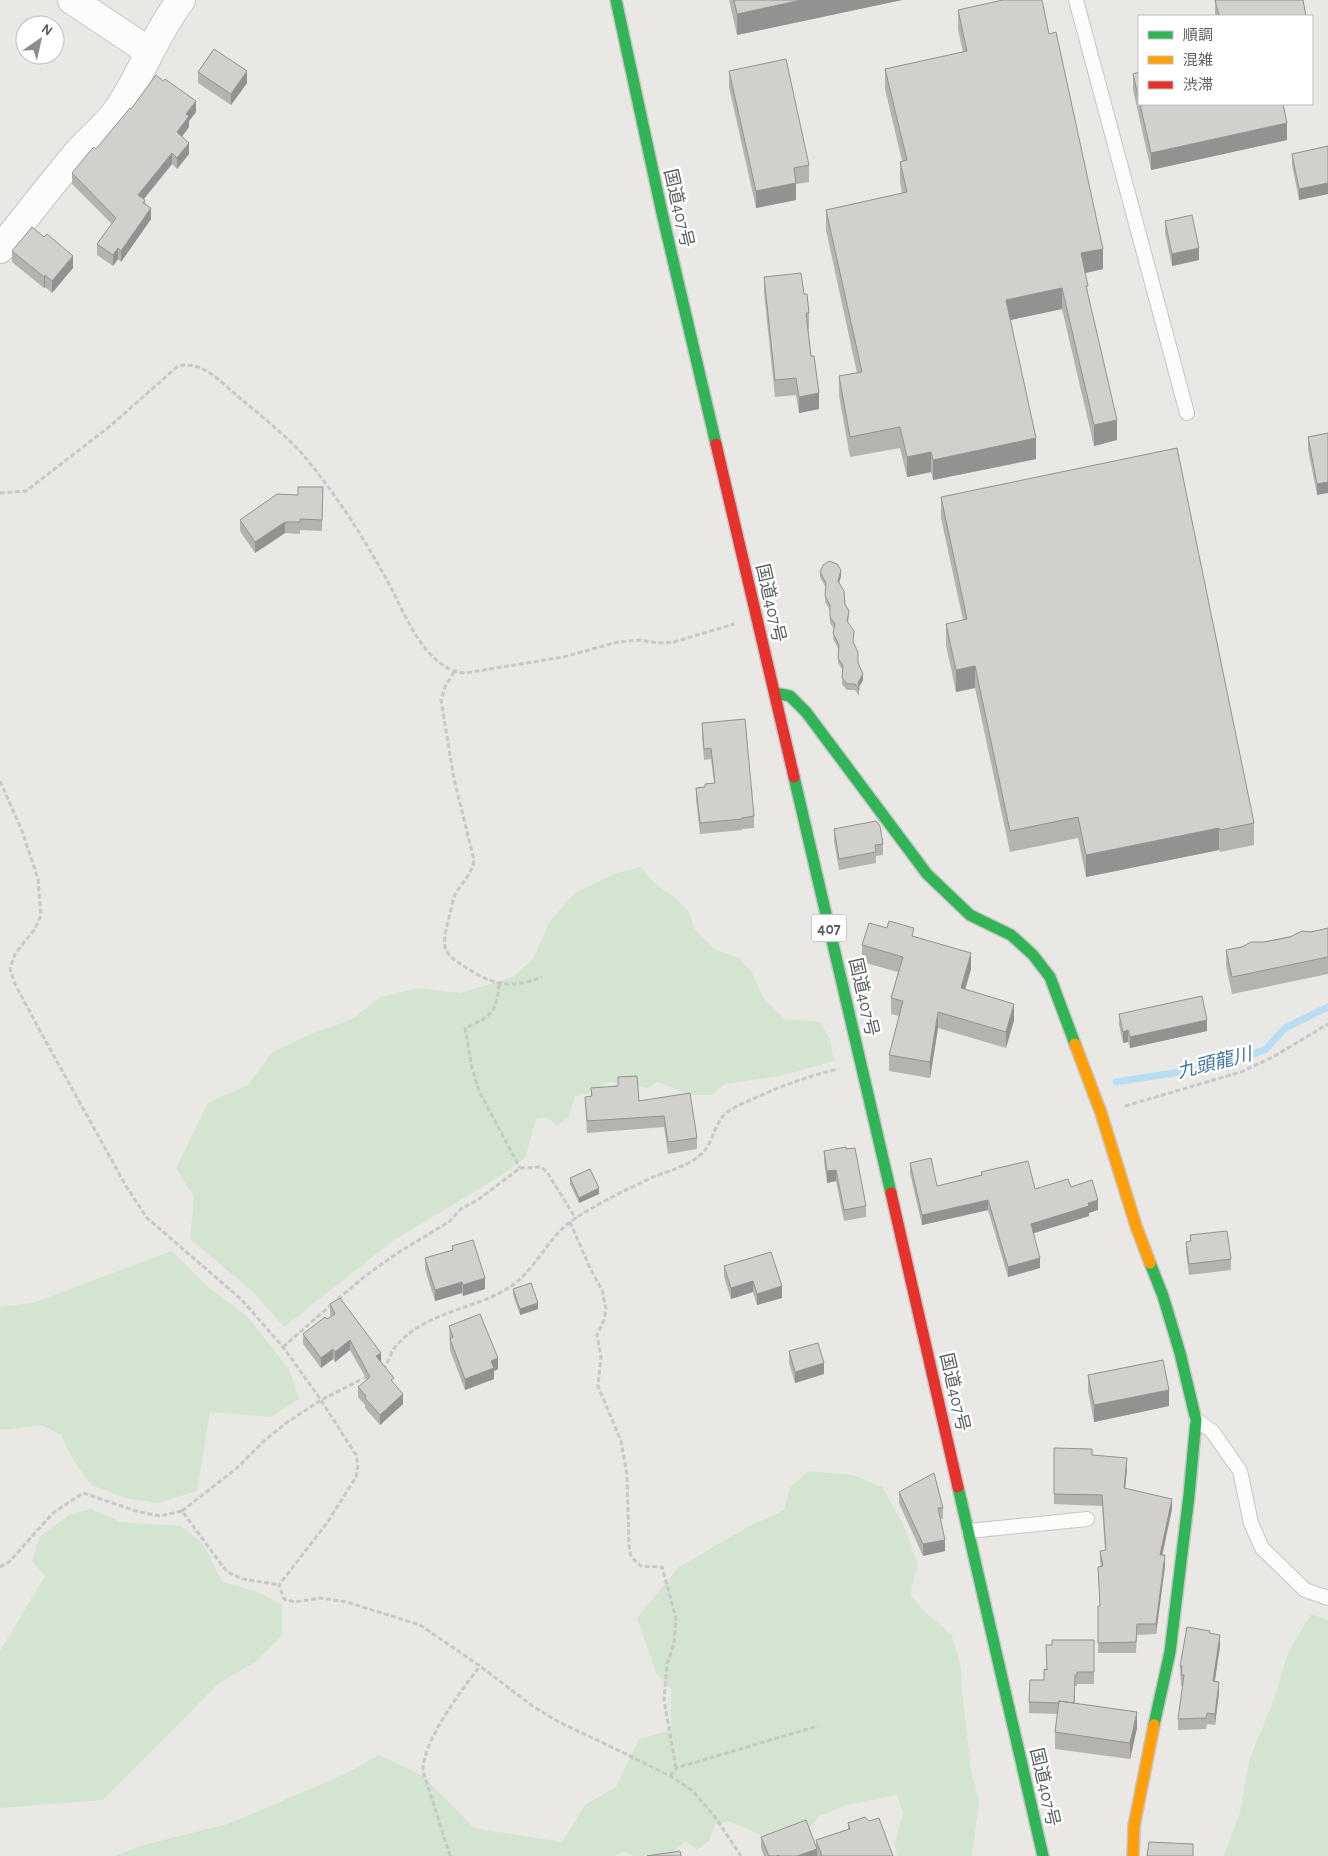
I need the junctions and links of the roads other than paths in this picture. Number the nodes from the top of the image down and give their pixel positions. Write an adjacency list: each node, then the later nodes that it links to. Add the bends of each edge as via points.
1 (72, 0): 5 (street)
2 (182, 0): 5 (street)
3 (616, 0): 8 (main road, 国道407号 / 407, via 662,213)
4 (1076, 0): 7 (lane)
5 (150, 52): 6 (street, via 115,114 80,151)
6 (0, 249)
7 (1187, 413)
8 (775, 693): 9 (main road, via 790,696 806,712 926,874 970,915 1011,935 1033,955 1050,977 1101,1113 1136,1226 1163,1296); 11 (main road, 国道407号 / 407)
9 (1196, 1420): 12 (lane, via 1212,1431 1240,1472 1251,1523 1262,1548 1306,1590); 14 (main road, via 1170,1652 1142,1778)
10 (1087, 1519): 11 (lane)
11 (969, 1531): 13 (main road, 国道407号 / 407)
12 (1328, 1598)
13 (1043, 1856)
14 (1133, 1856)

